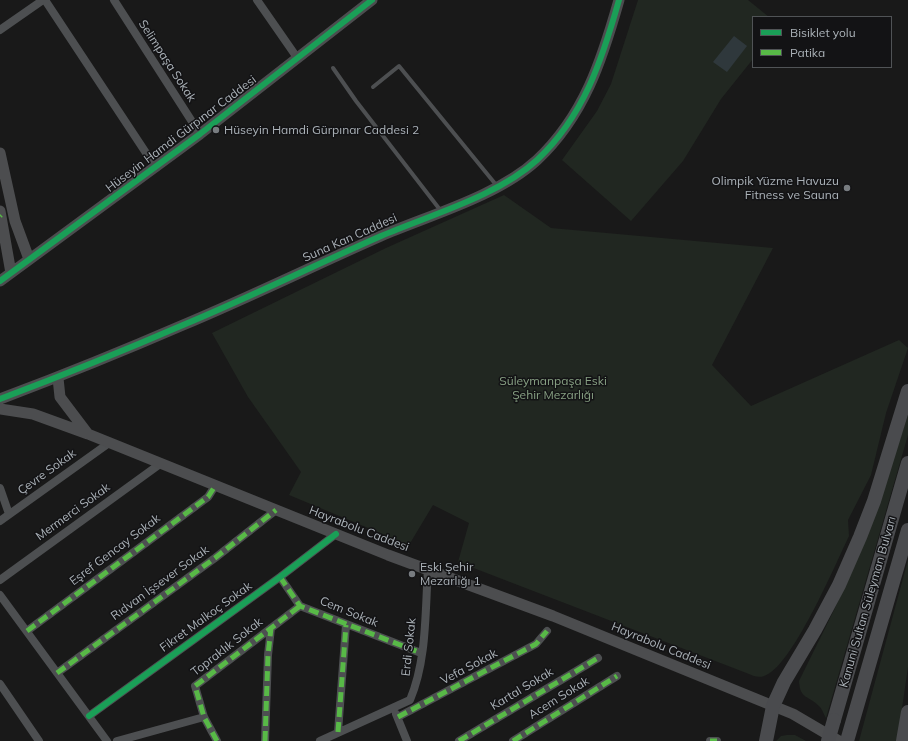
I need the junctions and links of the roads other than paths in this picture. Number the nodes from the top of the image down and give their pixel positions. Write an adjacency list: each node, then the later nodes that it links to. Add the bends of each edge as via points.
1 (44, 0): 6 (street); 12 (street)
2 (114, 0): 10 (street, Selimpaşa Sokak)
3 (256, 0): 7 (street)
4 (372, 0): 7 (street, Hüseyin Hamdi Gürpınar Caddesi)
5 (619, 0): 13 (street, Suna Kan Caddesi, via 594,78 571,120 537,159 520,174)
6 (0, 30)
7 (298, 59): 10 (street, Hüseyin Hamdi Gürpınar Caddesi)
8 (333, 68): 14 (lane)
9 (373, 87): 13 (lane, via 399,66)
10 (200, 134): 12 (street, Hüseyin Hamdi Gürpınar Caddesi)
11 (0, 153): 16 (street, via 15,221)
12 (156, 168): 16 (street, Hüseyin Hamdi Gürpınar Caddesi)
13 (498, 187): 14 (street, Suna Kan Caddesi)
14 (441, 211): 19 (street, Suna Kan Caddesi)
15 (0, 214): 17 (street)
16 (29, 259): 17 (street, Hüseyin Hamdi Gürpınar Caddesi)
17 (11, 273): 18 (street, Hüseyin Hamdi Gürpınar Caddesi)
18 (0, 281)
19 (58, 378): 21 (street, Suna Kan Caddesi); 23 (street, via 60,397)
20 (908, 391): 48 (highway, via 874,501 860,537 839,585 790,670)
21 (0, 399)
22 (0, 409): 23 (street, Hayrabolu Caddesi, via 33,414)
23 (88, 434): 24 (street, Hayrabolu Caddesi)
24 (109, 443): 26 (street, Hayrabolu Caddesi); 30 (street, Çevre Sokak)
25 (908, 463): 68 (highway, Kanuni Sultan Süleyman Bulvarı, bridge)
26 (160, 464): 27 (street, Hayrabolu Caddesi); 36 (street, Mermerci Sokak)
27 (215, 486): 29 (street, Hayrabolu Caddesi); 41 (street, Eşref Gencay Sokak, via 208,497)
28 (0, 488): 30 (street)
29 (276, 510): 33 (street, Hayrabolu Caddesi); 45 (street, Rıdvan İşsever Sokak, via 215,558)
30 (9, 514): 31 (street, Çevre Sokak)
31 (0, 521)
32 (908, 530): 70 (highway, Kanuni Sultan Süleyman Bulvarı)
33 (336, 534): 34 (street, Hayrabolu Caddesi); 35 (street, Fikret Malkoç Sokak)
34 (428, 569): 43 (street, Erdi Sokak); 48 (street, Hayrabolu Caddesi, via 553,616)
35 (280, 577): 38 (street, Cem Sokak); 51 (street, Fikret Malkoç Sokak)
36 (0, 580)
37 (0, 595): 41 (street)
38 (300, 606): 39 (street, Cem Sokak); 40 (street, Topraklık Sokak)
39 (346, 625): 43 (street, Cem Sokak); 54 (street)
40 (271, 628): 52 (street, Topraklık Sokak, via 195,686); 60 (street)
41 (27, 631): 45 (street)
42 (547, 632): 53 (street, Vefa Sokak, via 536,644)
43 (422, 654): 49 (street, Erdi Sokak, via 417,682 410,700)
44 (598, 658): 63 (street, Kartal Sokak)
45 (56, 673): 51 (street)
46 (617, 676): 55 (street, Acem Sokak)
47 (0, 684): 56 (street)
48 (773, 706): 67 (highway); 69 (street, Hayrabolu Caddesi, via 807,721)
49 (394, 707): 53 (street); 54 (street, Erdi Sokak)
50 (908, 712): 71 (highway)
51 (88, 716): 57 (street)
52 (204, 716): 58 (street); 59 (street, Topraklık Sokak)
53 (398, 718): 62 (street)
54 (338, 732): 61 (street, Erdi Sokak)
55 (522, 739): 64 (street, Acem Sokak)
56 (39, 741)
57 (107, 741)
58 (117, 741)
59 (217, 741)
60 (265, 741)
61 (320, 741)
62 (406, 741)
63 (459, 741)
64 (513, 741)
65 (710, 741): 66 (street)
66 (717, 741)
67 (766, 741)
68 (828, 741)
69 (839, 741)
70 (847, 741)
71 (903, 741)

